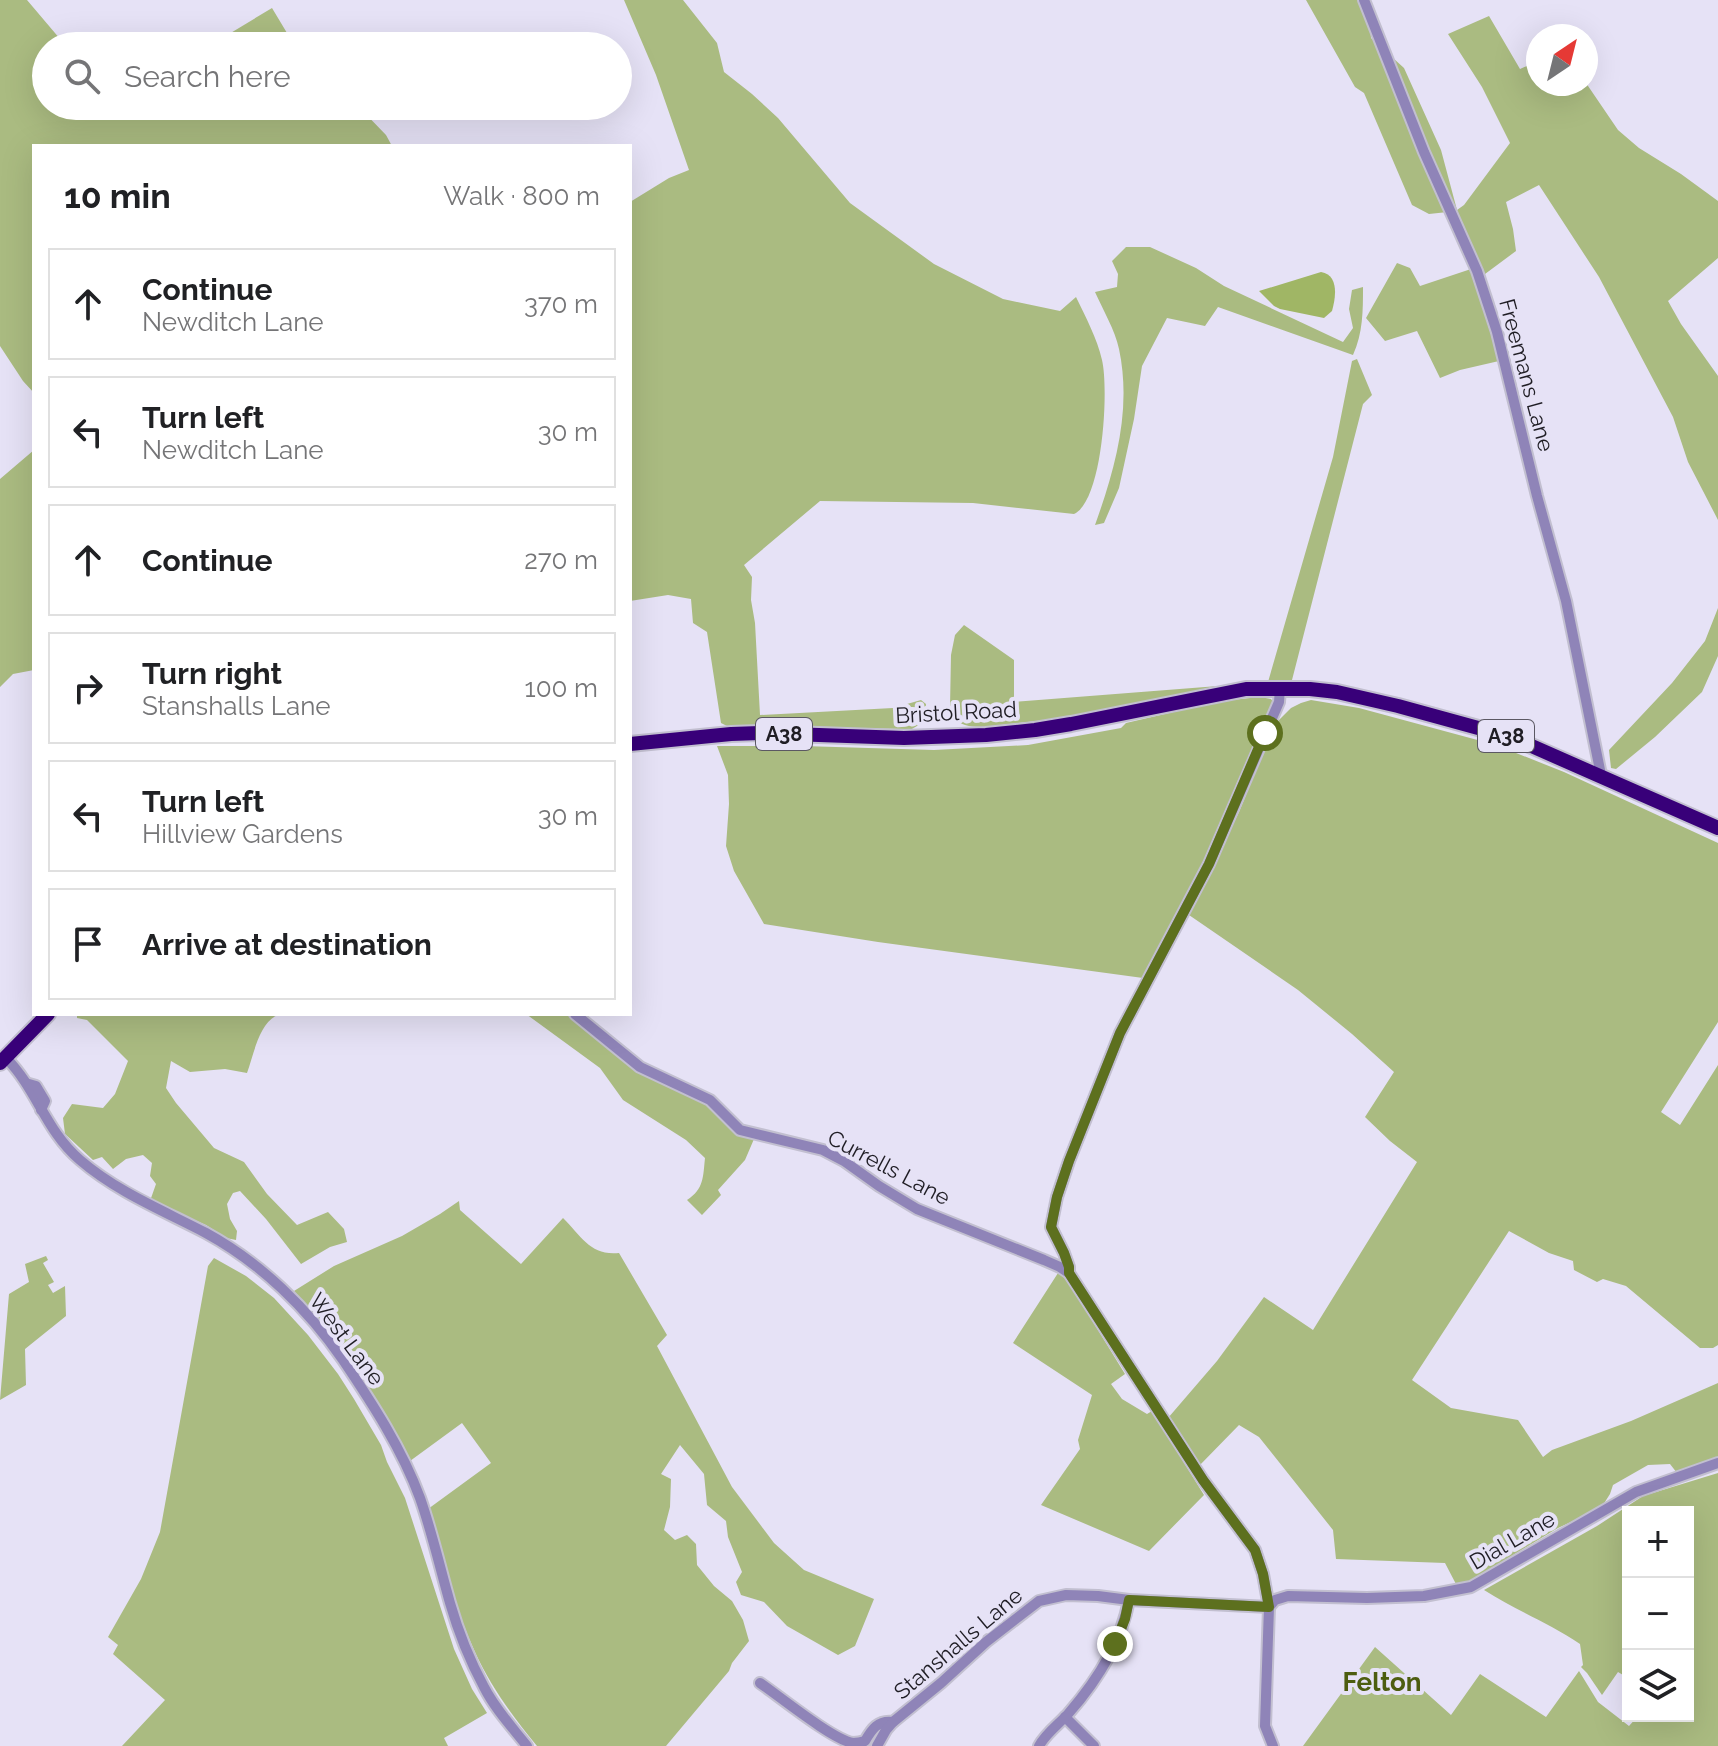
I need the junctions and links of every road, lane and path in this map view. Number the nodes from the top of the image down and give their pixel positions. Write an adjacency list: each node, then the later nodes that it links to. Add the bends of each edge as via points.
1 (1364, 0): 4 (street, Freemans Lane, via 1477,271 1497,332 1566,601)
2 (1280, 688): 3 (highway, Bristol Road / A38, via 1225,692 998,734 904,738 760,733); 4 (highway, A38, via 1337,692 1398,706 1511,737); 9 (street, via 1279,702 1209,864 1120,1033 1069,1161 1051,1227)
3 (632, 744)
4 (1601, 775): 5 (highway, A38)
5 (1718, 828)
6 (46, 1016): 8 (highway)
7 (577, 1016): 9 (street, Currells Lane, via 640,1067 710,1100 740,1130 823,1150 917,1209)
8 (3, 1060): 16 (street, West Lane, via 17,1069 60,1140 79,1159 131,1195 253,1263 328,1340 406,1468 473,1665)
9 (1069, 1273): 12 (street, via 1203,1480 1255,1550)
10 (1718, 1463): 12 (street, Dial Lane, via 1636,1492 1471,1587 1424,1596 1288,1596)
11 (1129, 1600): 12 (street, Stanshalls Lane); 14 (street, via 1105,1665); 15 (street, Stanshalls Lane, via 1066,1595 1039,1601)
12 (1269, 1607): 20 (street, via 1265,1726)
13 (760, 1683): 15 (street, via 849,1742 865,1741 875,1726)
14 (1065, 1717): 18 (street); 19 (street)
15 (893, 1722): 17 (street, Stanshalls Lane)
16 (527, 1746)
17 (877, 1746)
18 (1039, 1746)
19 (1094, 1746)
20 (1273, 1746)

